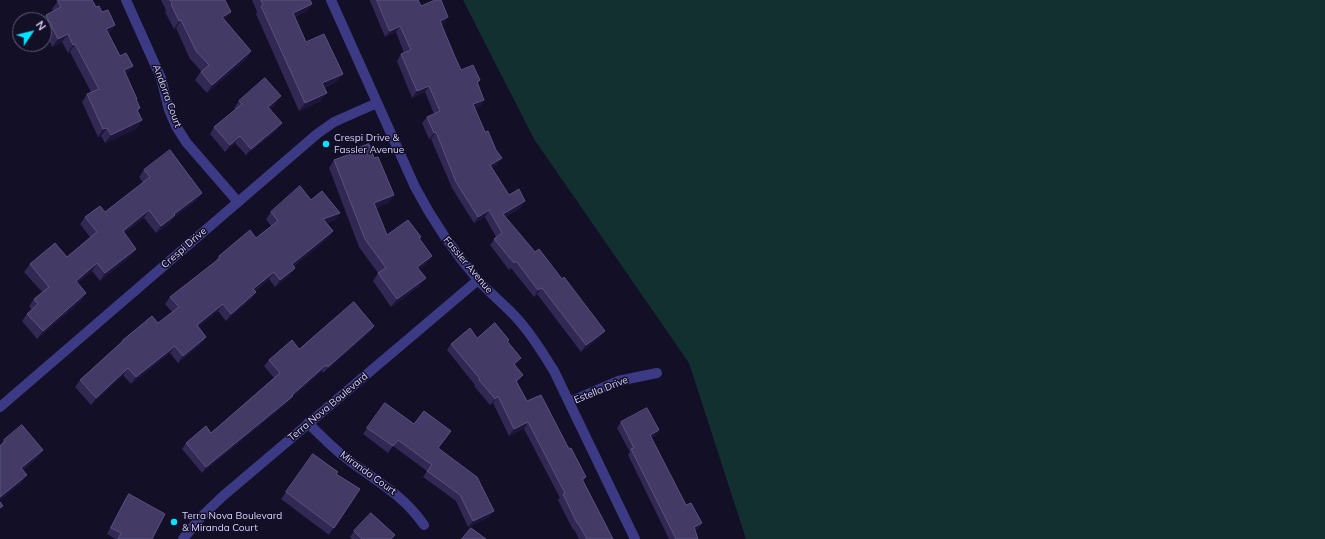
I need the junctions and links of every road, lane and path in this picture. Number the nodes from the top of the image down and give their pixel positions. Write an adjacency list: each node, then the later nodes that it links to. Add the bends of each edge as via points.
1 (126, 0): 4 (street, Andorra Court, via 161,78 176,126 186,142)
2 (332, 0): 3 (street, Fassler Avenue)
3 (378, 103): 4 (street, Crespi Drive, via 334,122 317,134); 5 (street, Fassler Avenue, via 430,215)
4 (238, 202): 8 (street, Crespi Drive)
5 (478, 280): 7 (street, Fassler Avenue, via 527,330 554,371); 9 (street, Terra Nova Boulevard)
6 (658, 373): 7 (street, Estella Drive, via 618,381)
7 (569, 402): 12 (street, Fassler Avenue)
8 (0, 407)
9 (308, 423): 10 (street, Miranda Court, via 343,456 395,492); 11 (street, Terra Nova Boulevard, via 223,496)
10 (424, 525)
11 (183, 539)
12 (635, 539)

